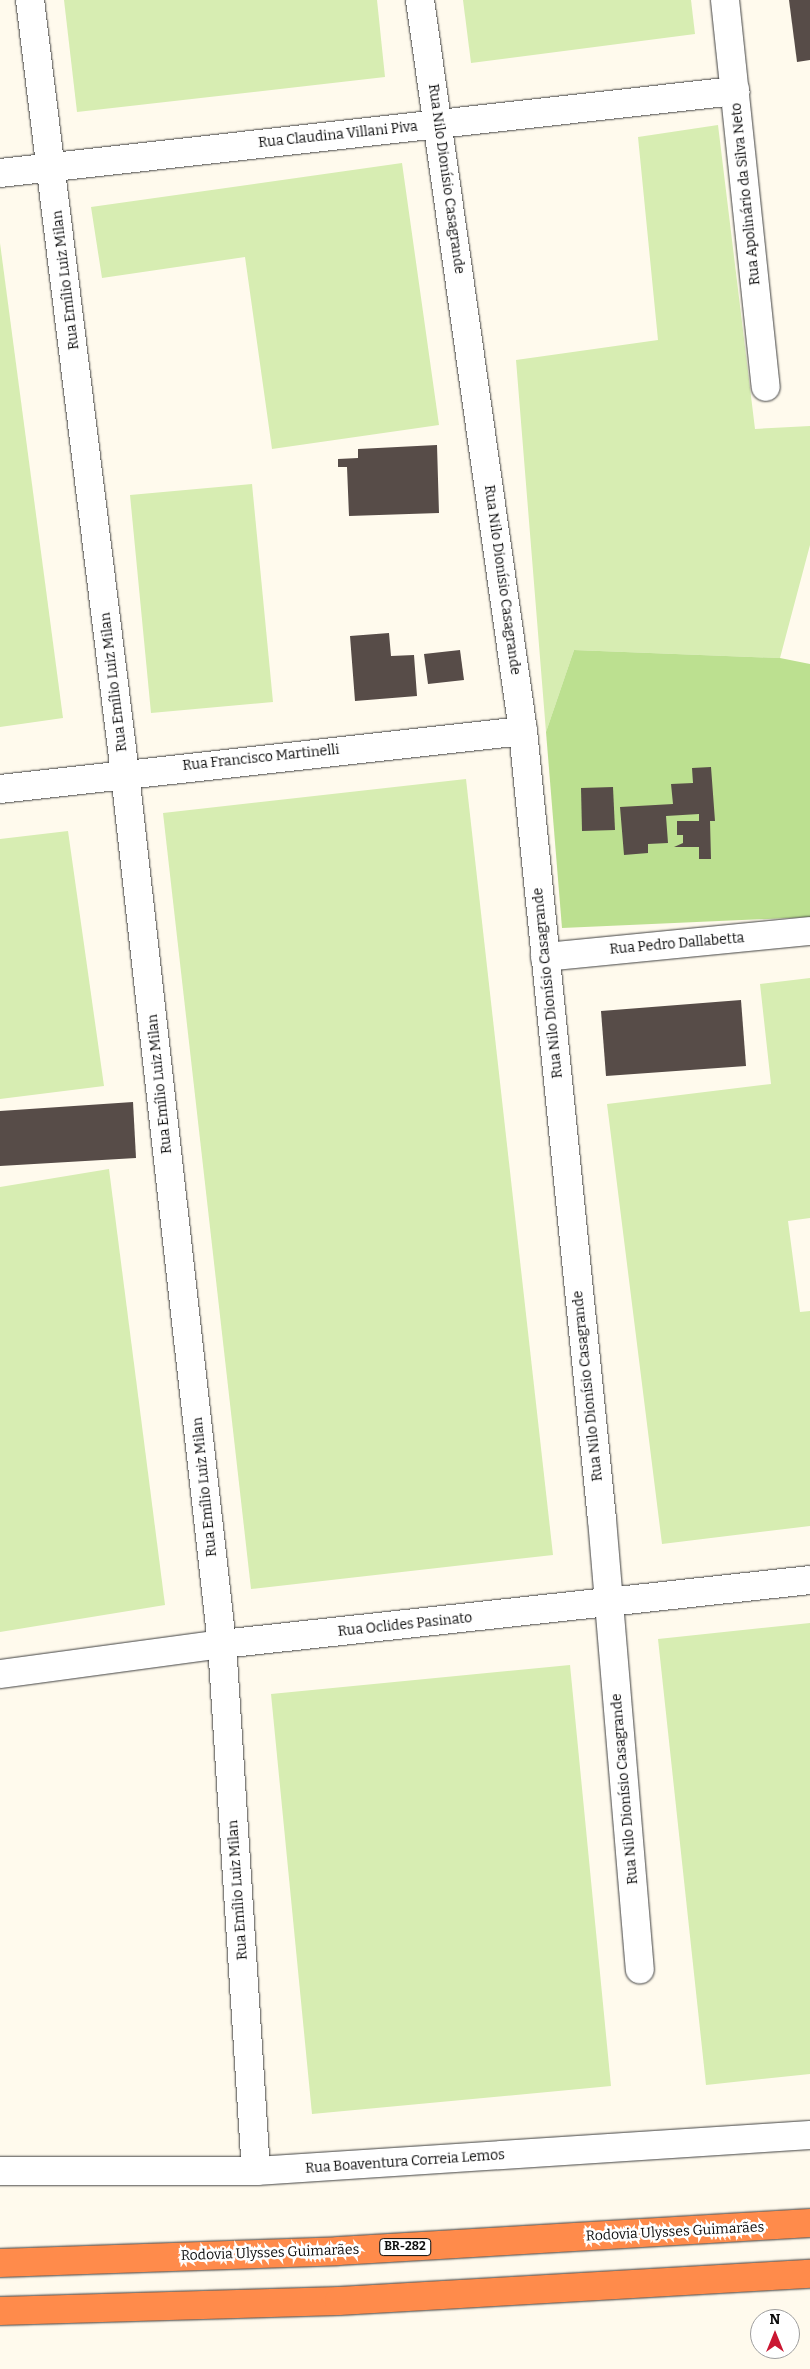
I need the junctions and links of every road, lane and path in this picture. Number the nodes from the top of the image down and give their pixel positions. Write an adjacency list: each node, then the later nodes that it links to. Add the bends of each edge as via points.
1 (30, 0): 6 (street, Rua Emílio Luiz Milan)
2 (420, 0): 5 (street, Rua Nilo Dionísio Casagrande)
3 (725, 0): 4 (street, Rua Apolinário da Silva Neto)
4 (735, 92): 5 (street, Rua Claudina Villani Piva); 8 (street, Rua Apolinário da Silva Neto)
5 (439, 124): 6 (street, Rua Claudina Villani Piva); 9 (street, Rua Nilo Dionísio Casagrande)
6 (53, 167): 7 (street, Rua Claudina Villani Piva); 10 (street, Rua Emílio Luiz Milan)
7 (0, 173)
8 (766, 387)
9 (523, 731): 10 (street, Rua Francisco Martinelli); 13 (street, Rua Nilo Dionísio Casagrande)
10 (125, 774): 11 (street, Rua Francisco Martinelli); 16 (street, Rua Emílio Luiz Milan)
11 (0, 789)
12 (810, 931): 13 (street, Rua Pedro Dallabetta)
13 (545, 956): 15 (street, Rua Nilo Dionísio Casagrande)
14 (810, 1580): 15 (street, Rua Oclides Pasinato)
15 (609, 1605): 16 (street, Rua Oclides Pasinato); 18 (street, Rua Nilo Dionísio Casagrande)
16 (222, 1644): 17 (street, Rua Oclides Pasinato); 21 (street, Rua Emílio Luiz Milan)
17 (0, 1674)
18 (640, 1969)
19 (810, 2135): 21 (street, Rua Boaventura Correia Lemos)
20 (0, 2171): 21 (street, Rua Boaventura Correia Lemos)
21 (256, 2172)
22 (810, 2223): 23 (highway, Rodovia Ulysses Guimarães / BR-282, via 338,2251)
23 (0, 2263)
24 (810, 2274): 25 (highway, via 339,2301)
25 (0, 2312)

